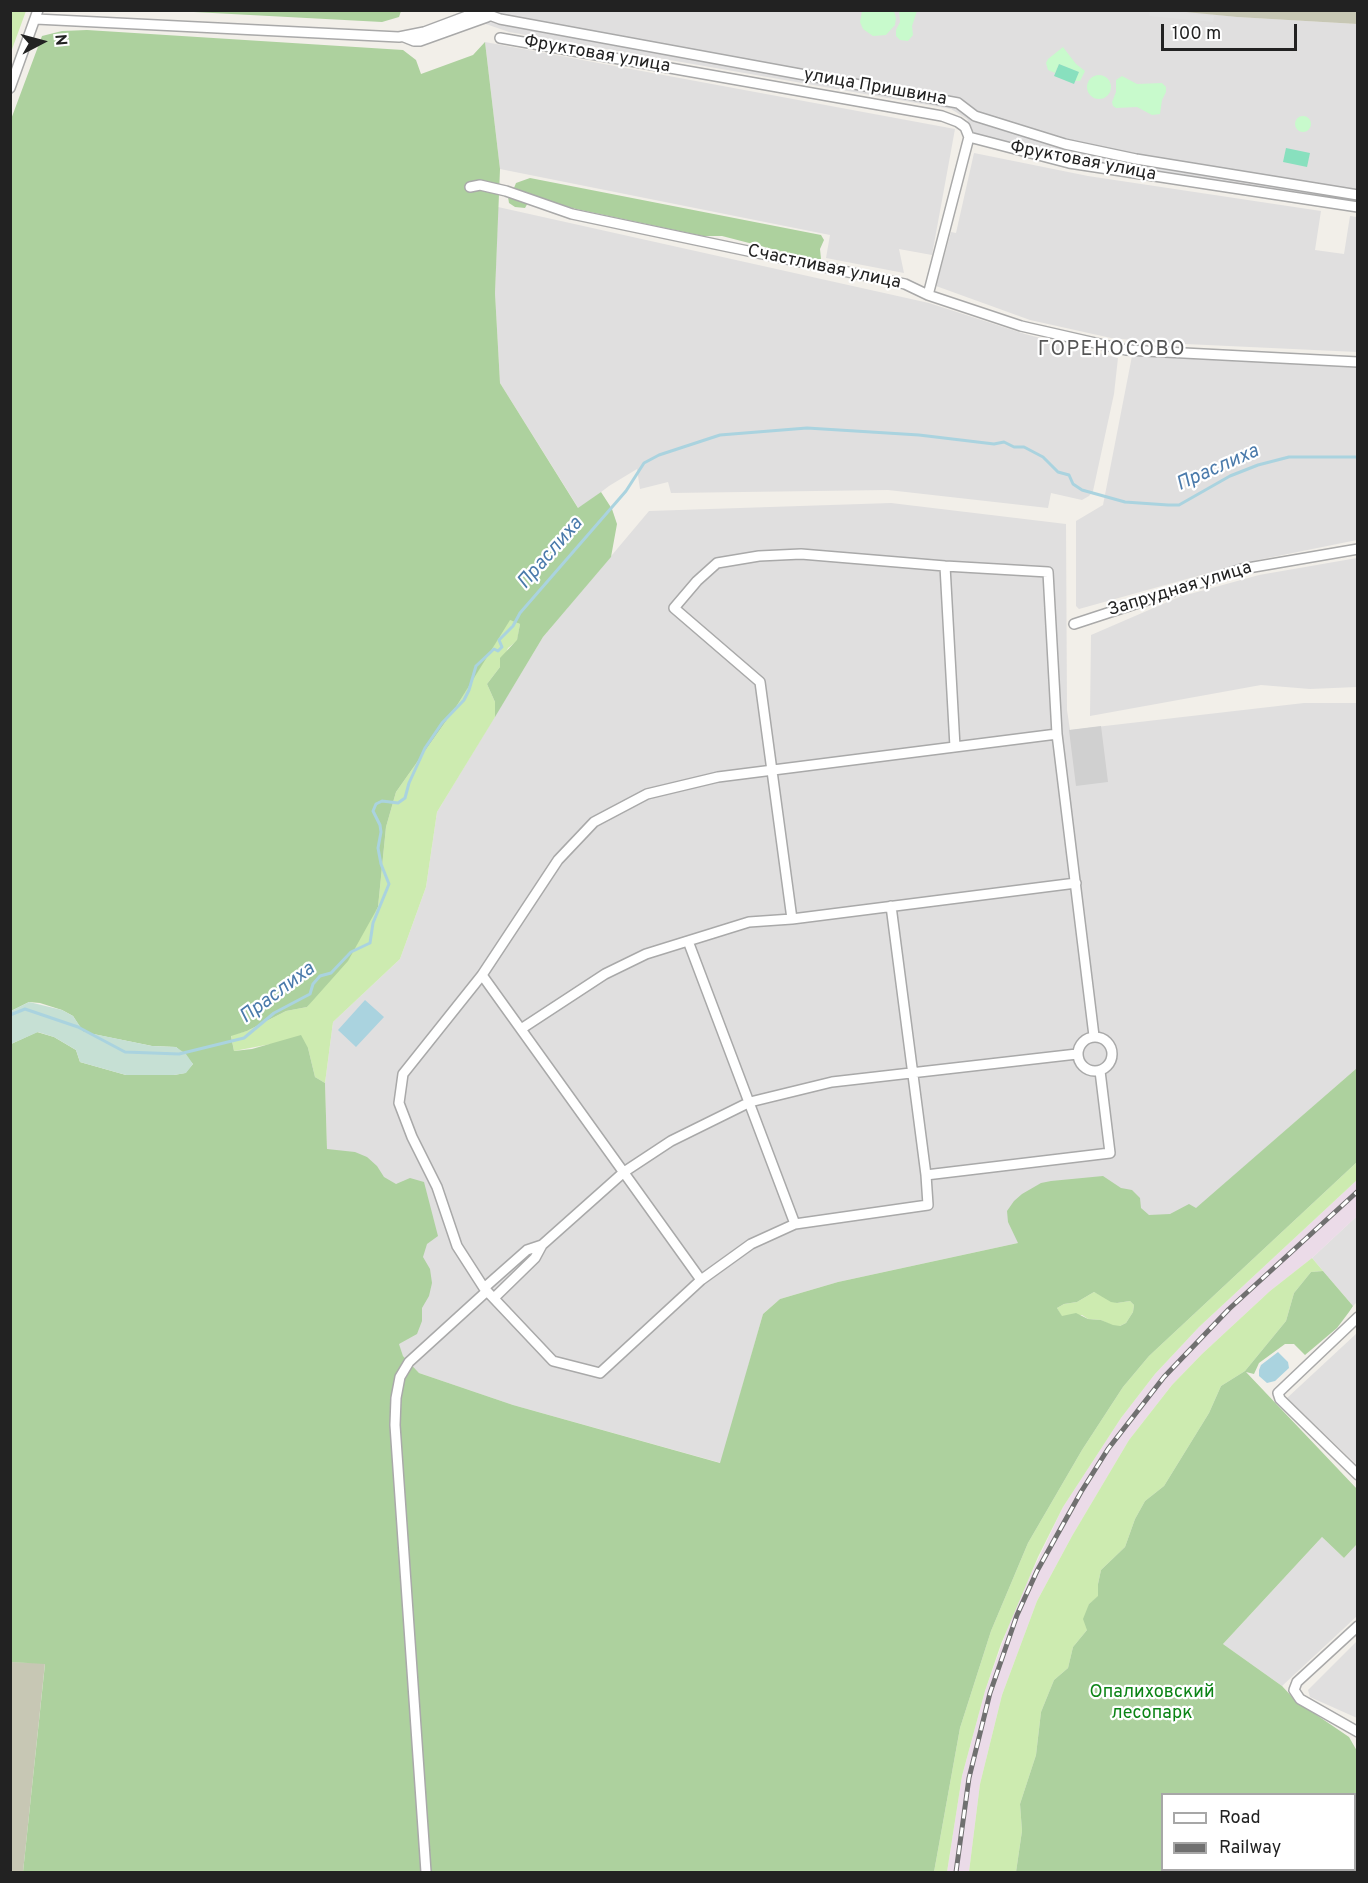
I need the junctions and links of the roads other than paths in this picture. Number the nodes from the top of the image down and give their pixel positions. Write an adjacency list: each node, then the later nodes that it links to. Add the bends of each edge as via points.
1 (37, 15): 3 (street); 6 (street, улица Пришвина, via 404,37 414,41 492,16 958,103 986,120 1065,144 1136,159)
2 (500, 38): 4 (street, Фруктовая улица, via 942,116 965,127)
3 (10, 88)
4 (969, 137): 7 (street, Фруктовая улица, via 1069,163); 8 (street)
5 (470, 187): 8 (street, Счастливая улица, via 480,185 506,191 572,214 905,284)
6 (1358, 195)
7 (1358, 207)
8 (928, 295): 9 (street, Счастливая улица, via 1021,326 1126,350)
9 (1358, 362)
10 (1358, 549): 12 (street, Запрудная улица, via 1242,569)
11 (945, 566): 13 (street, via 1048,572); 14 (street); 15 (street, via 801,554 759,556 717,563 689,590 674,608 760,682)
12 (1074, 624)
13 (1058, 734): 14 (street); 16 (street)
14 (955, 747): 15 (street)
15 (773, 771): 18 (street); 20 (street, via 718,777 647,794 594,822 558,860)
16 (1076, 883): 17 (street); 22 (street)
17 (891, 906): 18 (street); 25 (street)
18 (792, 919): 19 (street, via 749,922)
19 (688, 940): 21 (street, via 605,974); 26 (street)
20 (482, 975): 21 (street); 32 (street, via 403,1074 399,1103 437,1187 457,1246)
21 (521, 1029): 27 (street)
22 (1094, 1036): 23 (street, via 1080,1045); 24 (street, via 1111,1046 1113,1056)
23 (1077, 1054): 24 (street, via 1080,1064 1089,1071); 25 (street)
24 (1100, 1071): 28 (street, via 1110,1153)
25 (913, 1073): 26 (street, via 832,1082); 28 (street)
26 (750, 1102): 27 (street, via 671,1141); 29 (street)
27 (624, 1172): 30 (street); 31 (street)
28 (926, 1175): 29 (street, via 928,1205)
29 (795, 1224): 31 (street, via 751,1244)
30 (542, 1245): 32 (street, via 535,1258); 32 (street, via 527,1250)
31 (701, 1280): 32 (street, via 600,1373 553,1361)
32 (488, 1293): 37 (street, via 409,1362 400,1377 396,1398)
33 (1358, 1317): 34 (street, via 1278,1393)
34 (1357, 1475)
35 (1358, 1626): 36 (street, via 1297,1682 1294,1690 1300,1699)
36 (1358, 1732)
37 (426, 1872)

